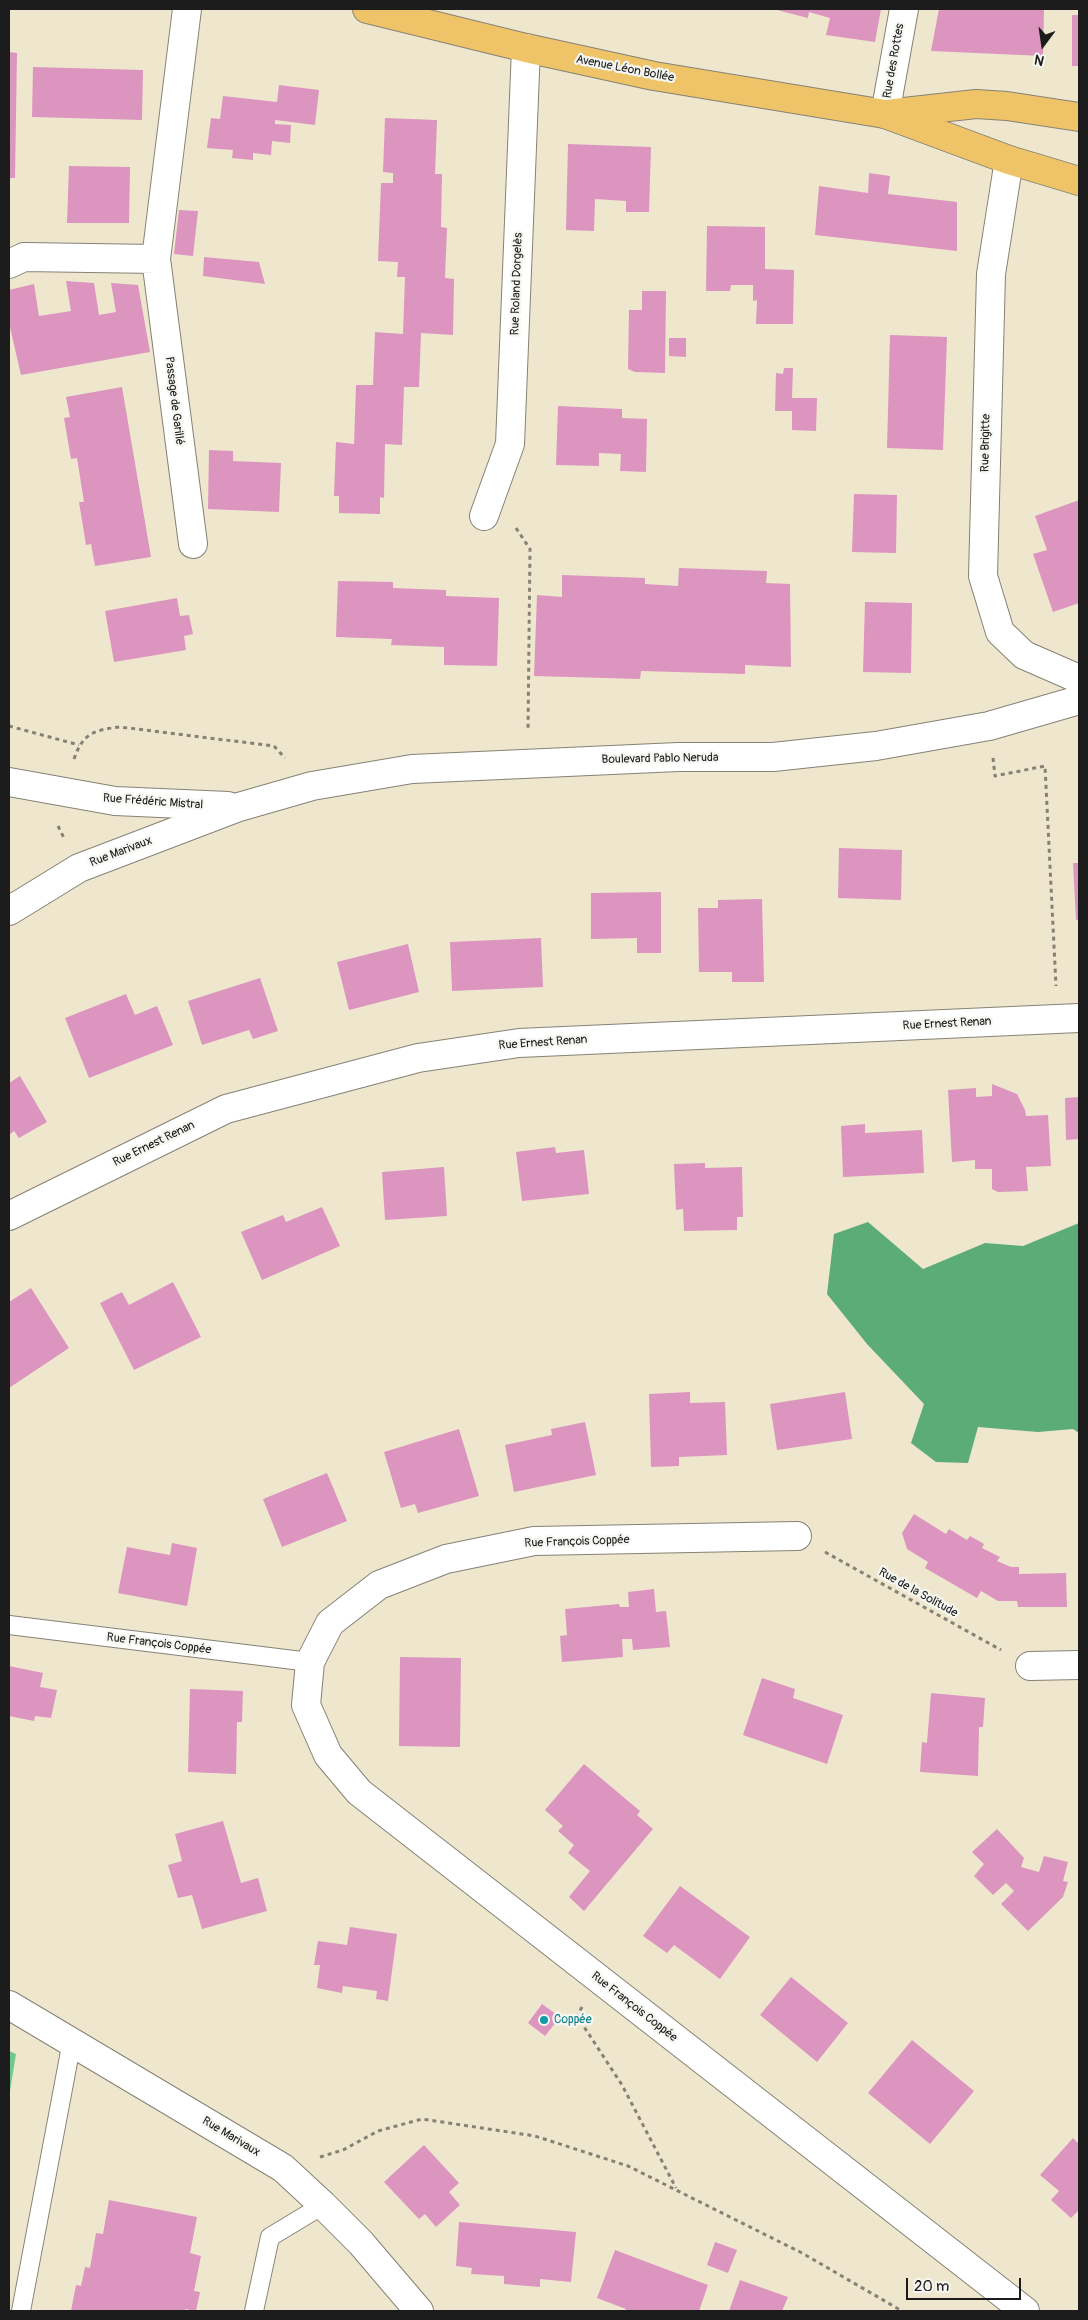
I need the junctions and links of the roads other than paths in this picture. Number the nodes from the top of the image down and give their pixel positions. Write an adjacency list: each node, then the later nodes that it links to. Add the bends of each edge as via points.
1 (187, 9): 9 (street, Passage de Garillé)
2 (368, 9): 4 (main road, Avenue Léon Bollée)
3 (904, 9): 5 (street, Rue des Rottes)
4 (526, 48): 5 (main road, Avenue Léon Bollée, via 654,76); 11 (street, Rue Roland Dorgelès, via 510,444)
5 (885, 114): 6 (main road, Avenue Léon Bollée, via 976,104); 7 (main road, Avenue Léon Bollée)
6 (1079, 117)
7 (1009, 160): 8 (main road, Avenue Léon Bollée); 13 (street, Rue Brigitte, via 991,274 983,576 1000,632 1024,655)
8 (1079, 181)
9 (156, 259): 10 (street, via 24,257); 12 (street, Passage de Garillé)
10 (9, 264)
11 (484, 516)
12 (193, 544)
13 (1079, 679)
14 (1079, 700): 16 (street, Boulevard Pablo Neruda, via 989,726 876,746 773,757 678,757 412,769 312,786)
15 (9, 782): 16 (street, Rue Frédéric Mistral, via 115,801)
16 (240, 807): 17 (street, Rue Marivaux, via 79,868)
17 (9, 911)
18 (1068, 1018): 19 (street, Rue Ernest Renan, via 519,1043 418,1058 226,1109)
19 (9, 1216)
20 (797, 1536): 22 (street, Rue François Coppée, via 534,1541 446,1559 380,1585 330,1623)
21 (9, 1625): 22 (lane, Rue François Coppée)
22 (310, 1662): 31 (street, Rue François Coppée, via 306,1705 328,1755 359,1792)
23 (1079, 1665): 24 (street)
24 (1030, 1666)
25 (9, 2005): 26 (street, Rue Marivaux)
26 (72, 2041): 27 (street, Rue Marivaux, via 283,2168); 28 (lane)
27 (323, 2205): 29 (lane, via 270,2237); 30 (street, Rue Marivaux, via 362,2243)
28 (21, 2311)
29 (254, 2311)
30 (420, 2311)
31 (1024, 2311)

